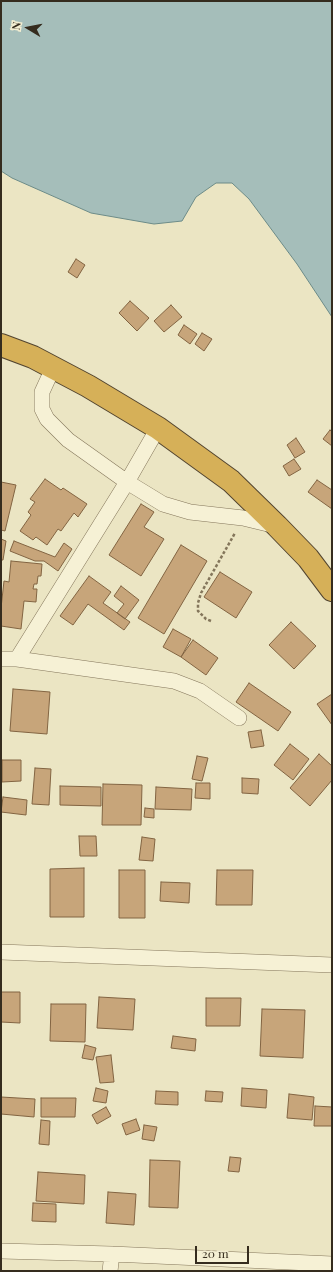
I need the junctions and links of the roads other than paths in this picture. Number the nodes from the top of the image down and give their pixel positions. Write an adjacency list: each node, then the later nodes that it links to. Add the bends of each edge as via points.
1 (1, 346): 2 (highway)
2 (54, 368): 3 (highway); 4 (street, via 42,392 42,409 47,419 68,440)
3 (158, 428): 4 (street); 5 (highway, via 231,481)
4 (127, 482): 5 (street, via 163,504 190,512 243,518); 8 (street)
5 (277, 526): 6 (highway, via 308,558)
6 (332, 590)
7 (1, 658): 8 (street)
8 (17, 659): 9 (street, via 174,681 200,691)
9 (239, 718)
10 (1, 952): 11 (street)
11 (332, 965)
12 (1, 1251): 13 (street)
13 (112, 1254): 14 (street); 15 (street)
14 (332, 1264)
15 (110, 1271)

